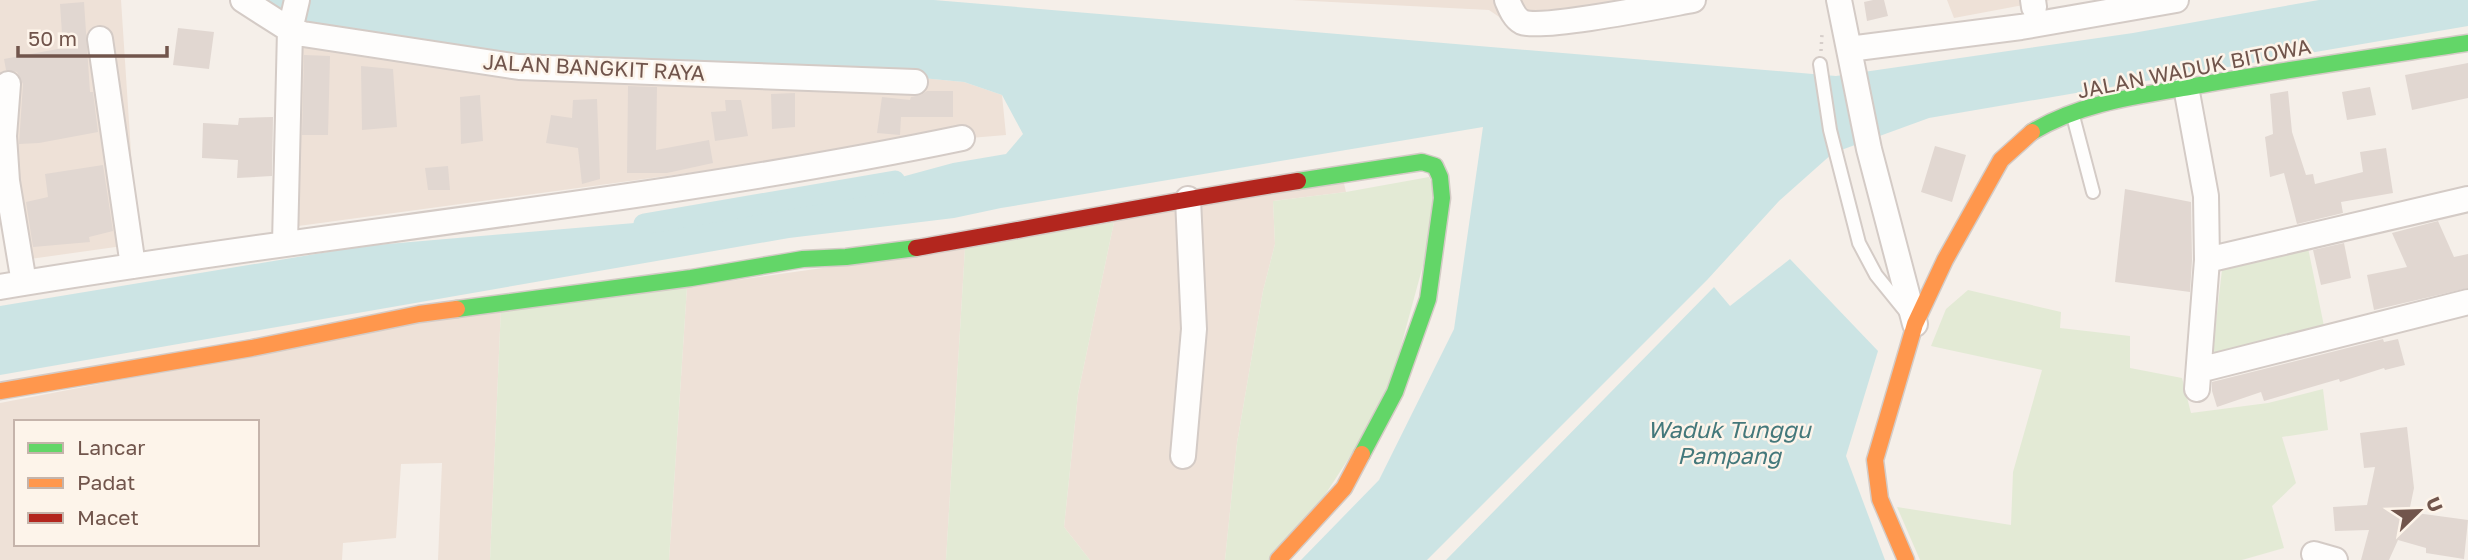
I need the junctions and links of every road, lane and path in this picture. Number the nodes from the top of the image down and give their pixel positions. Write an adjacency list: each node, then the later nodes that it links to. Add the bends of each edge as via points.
1 (243, 0): 6 (street, JALAN BANGKIT RAYA)
2 (1507, 0): 3 (street, via 1521,21 1534,24)
3 (1693, 0)
4 (1839, 0): 9 (street)
5 (2176, 0): 9 (street)
6 (293, 17): 11 (street, JALAN BANGKIT RAYA, via 303,34 519,67); 19 (street)
7 (100, 39): 21 (street)
8 (2468, 43): 13 (street, JALAN WADUK BITOWA)
9 (1849, 53): 25 (street)
10 (1819, 64): 25 (lane, via 1830,130 1859,243 1876,275)
11 (915, 82)
12 (8, 84): 22 (street, via 4,135)
13 (2186, 87): 14 (street, JALAN WADUK BITOWA); 20 (street, via 2206,196)
14 (2072, 112): 16 (lane); 25 (street, JALAN WADUK BITOWA, via 2034,130 2001,160)
15 (962, 138): 19 (street, via 552,207)
16 (2093, 192)
17 (1188, 199): 26 (street, via 897,251 803,259 419,314); 27 (street, via 1194,329); 28 (street, via 1422,162 1435,166 1440,177 1442,198 1428,299 1395,392 1344,488)
18 (2468, 199): 20 (street)
19 (285, 243): 21 (street)
20 (2207, 260): 24 (street, via 2198,379)
21 (133, 266): 22 (street)
22 (24, 283): 23 (street)
23 (0, 287)
24 (2468, 302)
25 (1915, 324): 29 (street, JALAN WADUK BITOWA, via 1875,460 1879,499)
26 (0, 391)
27 (1183, 456)
28 (1278, 560)
29 (1906, 560)

